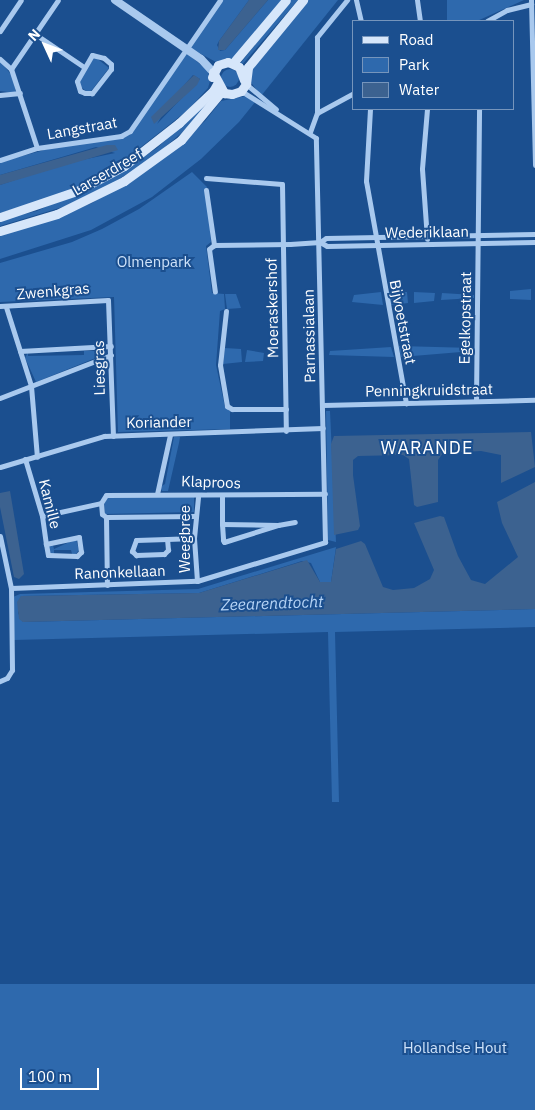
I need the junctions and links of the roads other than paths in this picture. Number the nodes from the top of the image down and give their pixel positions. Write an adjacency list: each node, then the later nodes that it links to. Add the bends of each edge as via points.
1 (21, 0): 14 (street)
2 (58, 0): 15 (street)
3 (115, 0): 16 (street)
4 (220, 0): 16 (street, Langstraat)
5 (286, 0): 20 (main road, via 249,47)
6 (303, 0): 20 (main road)
7 (347, 0): 29 (street, via 316,42)
8 (356, 0): 11 (street)
9 (417, 0): 12 (street)
10 (531, 2): 13 (street); 33 (street)
11 (362, 20)
12 (420, 20)
13 (488, 20)
14 (0, 31)
15 (35, 34): 18 (street); 19 (street)
16 (186, 48): 21 (street, via 201,59); 31 (street, Langstraat, via 130,131 121,136)
17 (0, 59): 19 (street)
18 (84, 67): 18 (street, via 78,86 80,91 92,93 111,64 92,55)
19 (11, 68): 22 (street)
20 (241, 76): 21 (main road); 21 (main road, via 237,89); 28 (street); 28 (street)
21 (218, 81): 36 (main road, Larserdreef, via 202,101 157,142 98,181 54,200); 37 (main road, Larserdreef, via 210,108 181,140 124,181 57,214)
22 (20, 92): 24 (street); 31 (street)
23 (352, 94): 29 (street)
24 (0, 95)
25 (370, 110): 41 (street, Bijvoetstraat, via 366,181)
26 (427, 110): 40 (street, via 422,168)
27 (479, 110): 39 (street, Egelkopstraat)
28 (280, 113): 30 (street)
29 (317, 113): 30 (street)
30 (310, 132): 42 (street, Parnassialaan, via 316,138)
31 (37, 148): 32 (street, Langstraat)
32 (0, 160)
33 (535, 165)
34 (206, 178): 45 (street, Moeraskershof, via 282,184)
35 (206, 190): 47 (street)
36 (0, 216)
37 (0, 231)
38 (535, 234): 39 (street, Wederiklaan)
39 (479, 235): 40 (street, Wederiklaan); 44 (street, Egelkopstraat)
40 (427, 236): 41 (street, Wederiklaan); 46 (street)
41 (374, 237): 42 (street, Wederiklaan, via 326,238); 48 (street, Bijvoetstraat)
42 (320, 242): 45 (street, Wederiklaan); 48 (street, Wederiklaan, via 327,246); 61 (street, Parnassialaan)
43 (535, 242): 44 (street, Wederiklaan)
44 (478, 243): 46 (street, Wederiklaan); 59 (street, Egelkopstraat)
45 (283, 244): 47 (street, Wederiklaan); 62 (street, Moeraskershof)
46 (427, 244): 48 (street, Wederiklaan)
47 (214, 245): 49 (street, via 209,249)
48 (375, 245): 60 (street, Bijvoetstraat)
49 (215, 292)
50 (108, 300): 51 (street, Zwenkgras); 53 (street, Liesgras)
51 (3, 307): 54 (street)
52 (226, 311): 62 (street, via 220,365 227,406 232,409)
53 (111, 346): 54 (street); 55 (street, Liesgras)
54 (20, 351): 56 (street)
55 (111, 354): 56 (street); 66 (street, Liesgras)
56 (31, 386): 57 (street); 67 (street)
57 (0, 398)
58 (535, 400): 59 (street, Penningkruidstraat)
59 (476, 401): 60 (street, Penningkruidstraat)
60 (406, 403): 61 (street, Penningkruidstraat)
61 (323, 405): 63 (street, Parnassialaan)
62 (286, 409): 64 (street, Moeraskershof)
63 (323, 428): 64 (street, Koriander); 71 (street, Parnassialaan)
64 (286, 430): 65 (street, Koriander)
65 (170, 435): 66 (street, Koriander); 70 (street)
66 (113, 436): 67 (street, Koriander)
67 (37, 456): 68 (street, Koriander)
68 (26, 460): 69 (street, Koriander); 75 (street, Kamille)
69 (0, 467)
70 (157, 494): 73 (street, Klaproos, via 191,493); 74 (street, Klaproos, via 106,495)
71 (325, 494): 72 (street, Klaproos); 84 (street, Parnassialaan)
72 (222, 496): 73 (street, Klaproos); 79 (street)
73 (198, 497): 76 (street, Weegbree)
74 (101, 503): 75 (street, Klaproos); 77 (street, via 102,514)
75 (42, 516): 85 (street, Kamille)
76 (195, 516): 77 (street); 82 (street, Weegbree)
77 (106, 517): 87 (street)
78 (295, 522): 80 (street)
79 (222, 524): 80 (street); 80 (street, via 223,540 227,542)
80 (278, 525)
81 (0, 536): 88 (street)
82 (194, 538): 83 (street); 86 (street, Weegbree)
83 (167, 539): 83 (street, via 136,540 132,551 136,554 164,554 168,550)
84 (325, 542): 86 (street, Ranonkellaan)
85 (46, 544): 85 (street, Kamille, via 48,555 77,556 81,552 81,539 76,536)
86 (197, 581): 87 (street, Ranonkellaan)
87 (107, 584): 88 (street, Ranonkellaan)
88 (11, 588): 89 (street, via 12,670 7,678)
89 (0, 681)

